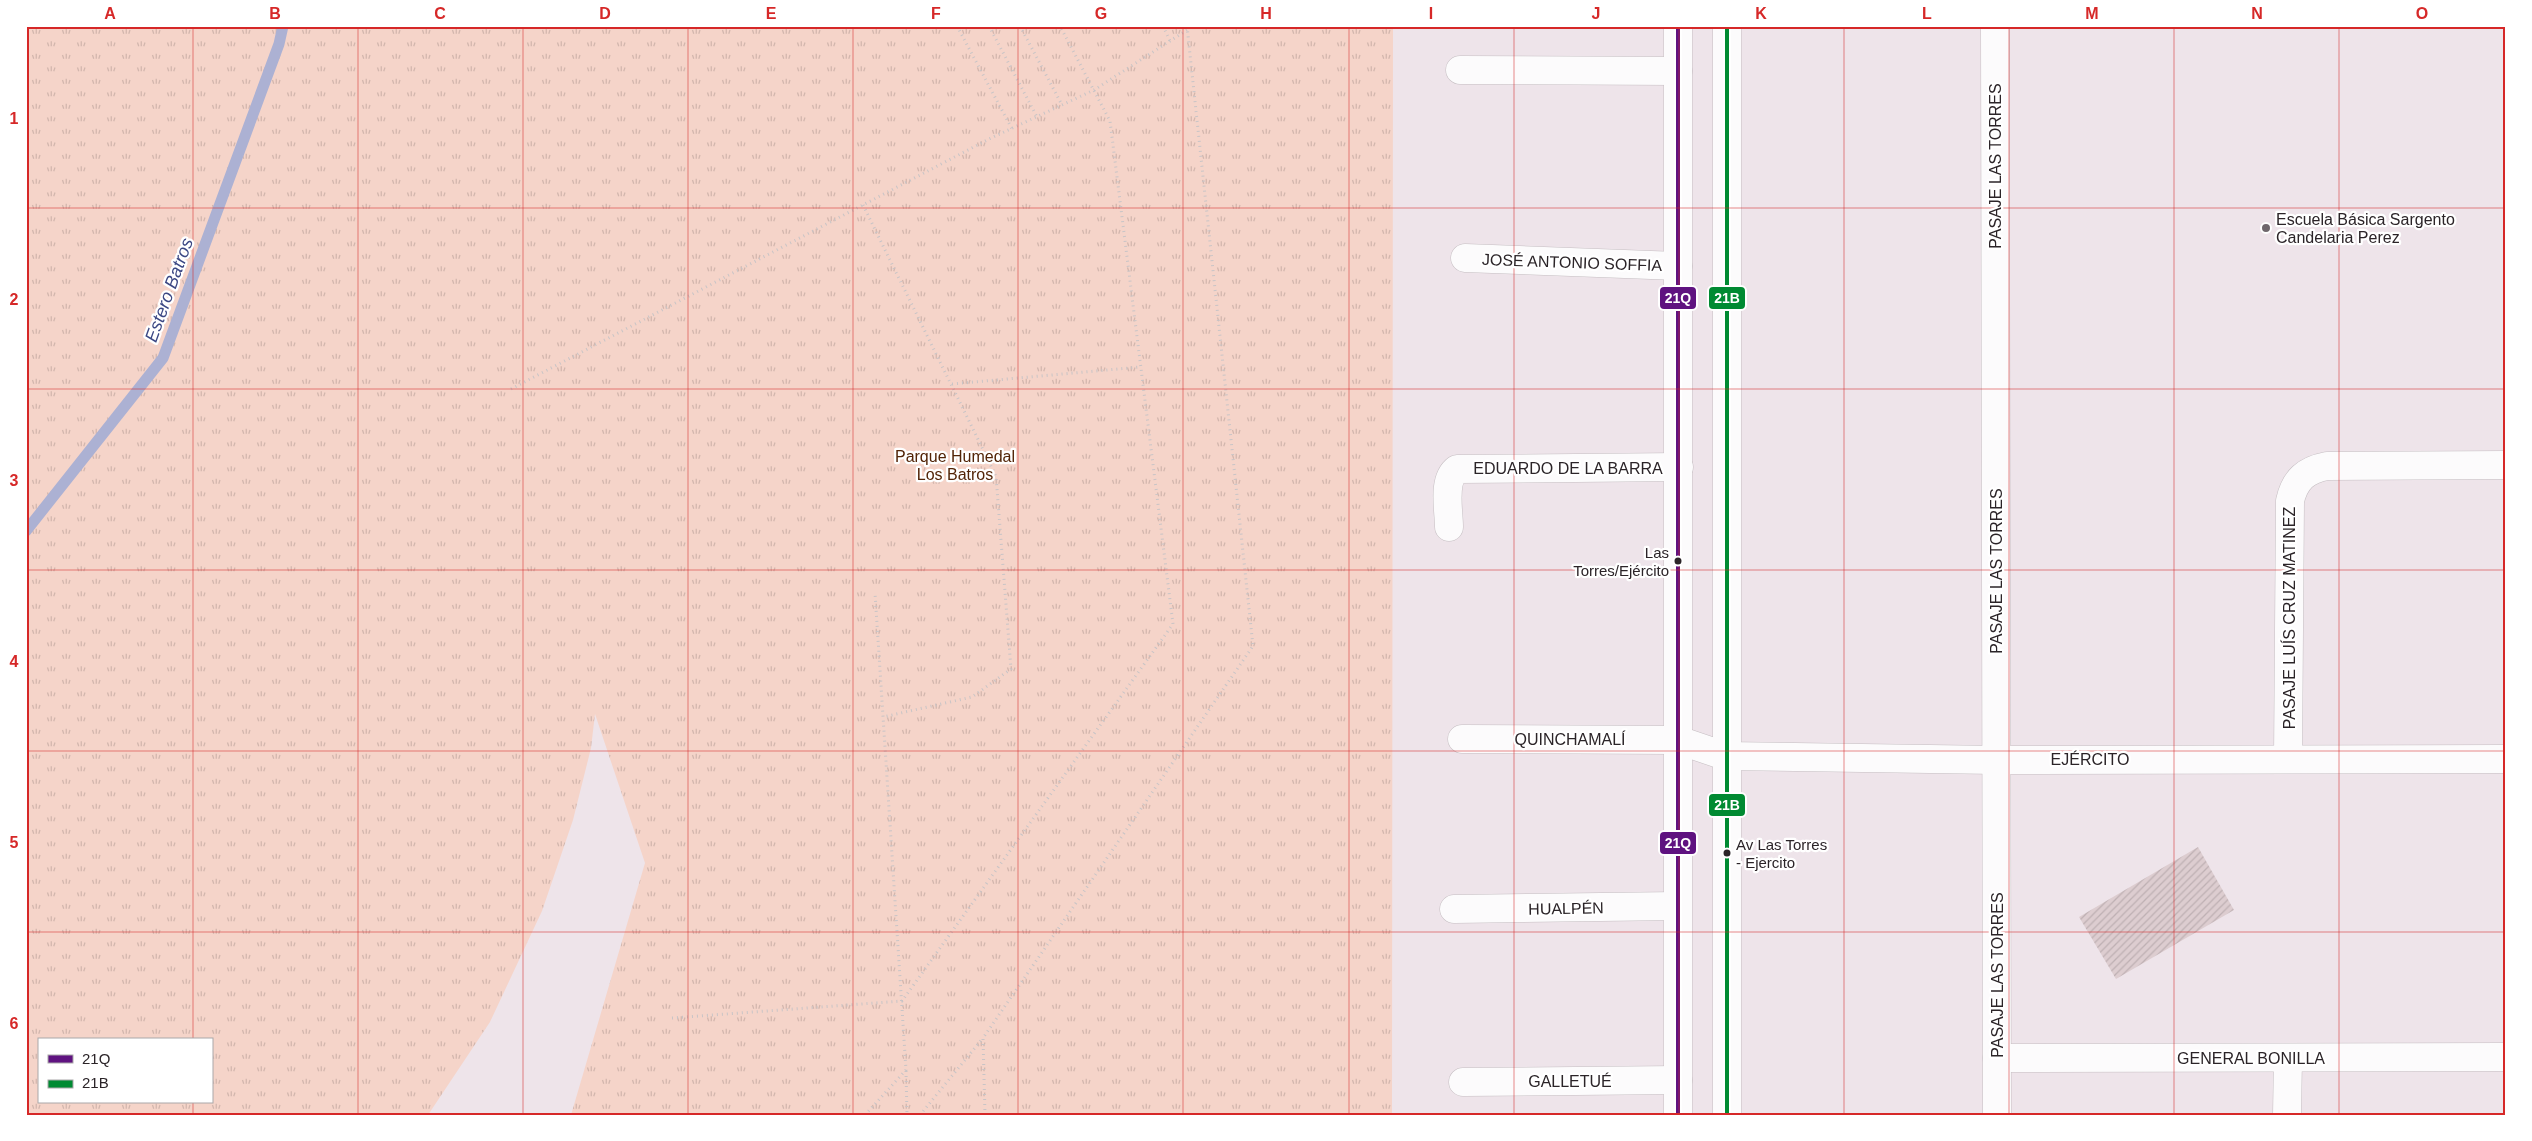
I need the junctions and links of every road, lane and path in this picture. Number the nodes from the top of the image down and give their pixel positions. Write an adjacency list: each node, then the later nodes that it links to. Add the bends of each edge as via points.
1 (957, 26): 16 (path)
2 (989, 26): 15 (path)
3 (1020, 26): 14 (path)
4 (1060, 26): 13 (path)
5 (1163, 26): 10 (path)
6 (1678, 26): 12 (street)
7 (1727, 26): 30 (street)
8 (1995, 26): 33 (street, PASAJE LAS TORRES)
9 (1187, 28): 10 (path); 38 (path, via 1253,646)
10 (1170, 41): 13 (path)
11 (1460, 70): 12 (street)
12 (1678, 71): 19 (street)
13 (1094, 90): 14 (path); 20 (path, via 1110,121)
14 (1062, 105): 15 (path)
15 (1037, 117): 16 (path)
16 (1012, 129): 17 (path)
17 (863, 205): 21 (path); 22 (path)
18 (1465, 258): 19 (street, JOSÉ ANTONIO SOFFIA)
19 (1678, 266): 24 (street)
20 (1140, 367): 21 (path); 36 (path, via 1172,624)
21 (952, 384): 27 (path, via 996,476 1011,669 972,697)
22 (511, 389)
23 (2506, 465): 31 (street, PASAJE LUÍS CRUZ MATINEZ, via 2327,466 2313,468 2301,476 2293,487 2290,501)
24 (1679, 467): 25 (street, EDUARDO DE LA BARRA, via 1457,469 1449,481); 29 (street)
25 (1449, 527)
26 (875, 593): 27 (path)
27 (883, 717): 36 (path)
28 (1462, 739): 29 (street, QUINCHAMALÍ)
29 (1678, 740): 30 (street, EJÉRCITO); 34 (street)
30 (1725, 756): 33 (street, EJÉRCITO); 50 (street)
31 (2288, 759): 32 (street, EJÉRCITO); 33 (street, EJÉRCITO)
32 (2506, 759)
33 (1997, 760): 40 (street, PASAJE LAS TORRES)
34 (1677, 906): 35 (street, HUALPÉN); 43 (street)
35 (1454, 909)
36 (902, 1002): 37 (path); 42 (path)
37 (672, 1018)
38 (983, 1038): 47 (path); 48 (path)
39 (2506, 1057): 41 (street, GENERAL BONILLA)
40 (1997, 1058): 41 (street, GENERAL BONILLA); 51 (street, PASAJE LAS TORRES)
41 (2288, 1058): 52 (street)
42 (906, 1070): 45 (path); 46 (path)
43 (1678, 1080): 44 (street, GALLETUÉ); 49 (street)
44 (1462, 1082)
45 (865, 1115)
46 (907, 1115)
47 (920, 1115)
48 (985, 1115)
49 (1678, 1115)
50 (1727, 1115)
51 (1996, 1115)
52 (2287, 1115)

